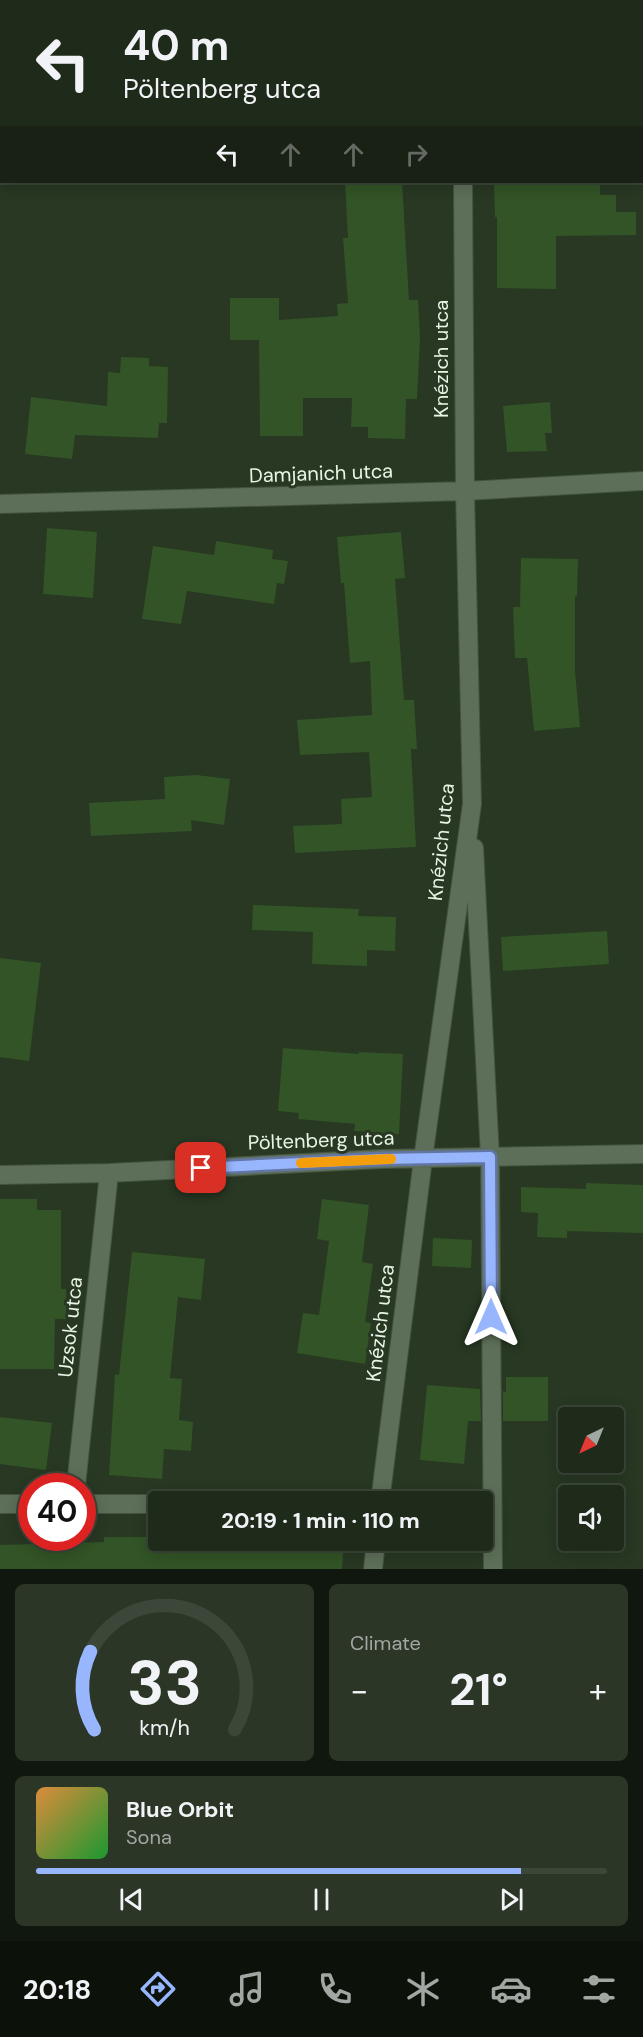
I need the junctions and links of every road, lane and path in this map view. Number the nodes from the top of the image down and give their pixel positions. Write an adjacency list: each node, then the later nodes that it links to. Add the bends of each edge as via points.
1 (463, 183): 3 (street, Knézich utca)
2 (643, 481): 3 (street, Damjanich utca)
3 (465, 491): 4 (street, Damjanich utca); 5 (street, Knézich utca)
4 (0, 504)
5 (472, 804): 7 (street); 8 (street, Knézich utca)
6 (643, 1154): 7 (street, Pöltenberg utca)
7 (490, 1157): 8 (street, Pöltenberg utca); 19 (street)
8 (423, 1159): 9 (street, Pöltenberg utca); 12 (street, Knézich utca)
9 (110, 1173): 10 (street, Pöltenberg utca); 11 (street, Uzsok utca)
10 (0, 1175)
11 (77, 1473)
12 (381, 1491)
13 (0, 1504): 14 (street)
14 (18, 1504)
15 (96, 1504): 16 (street)
16 (148, 1504)
17 (375, 1551): 18 (street)
18 (373, 1569)
19 (494, 1569)

